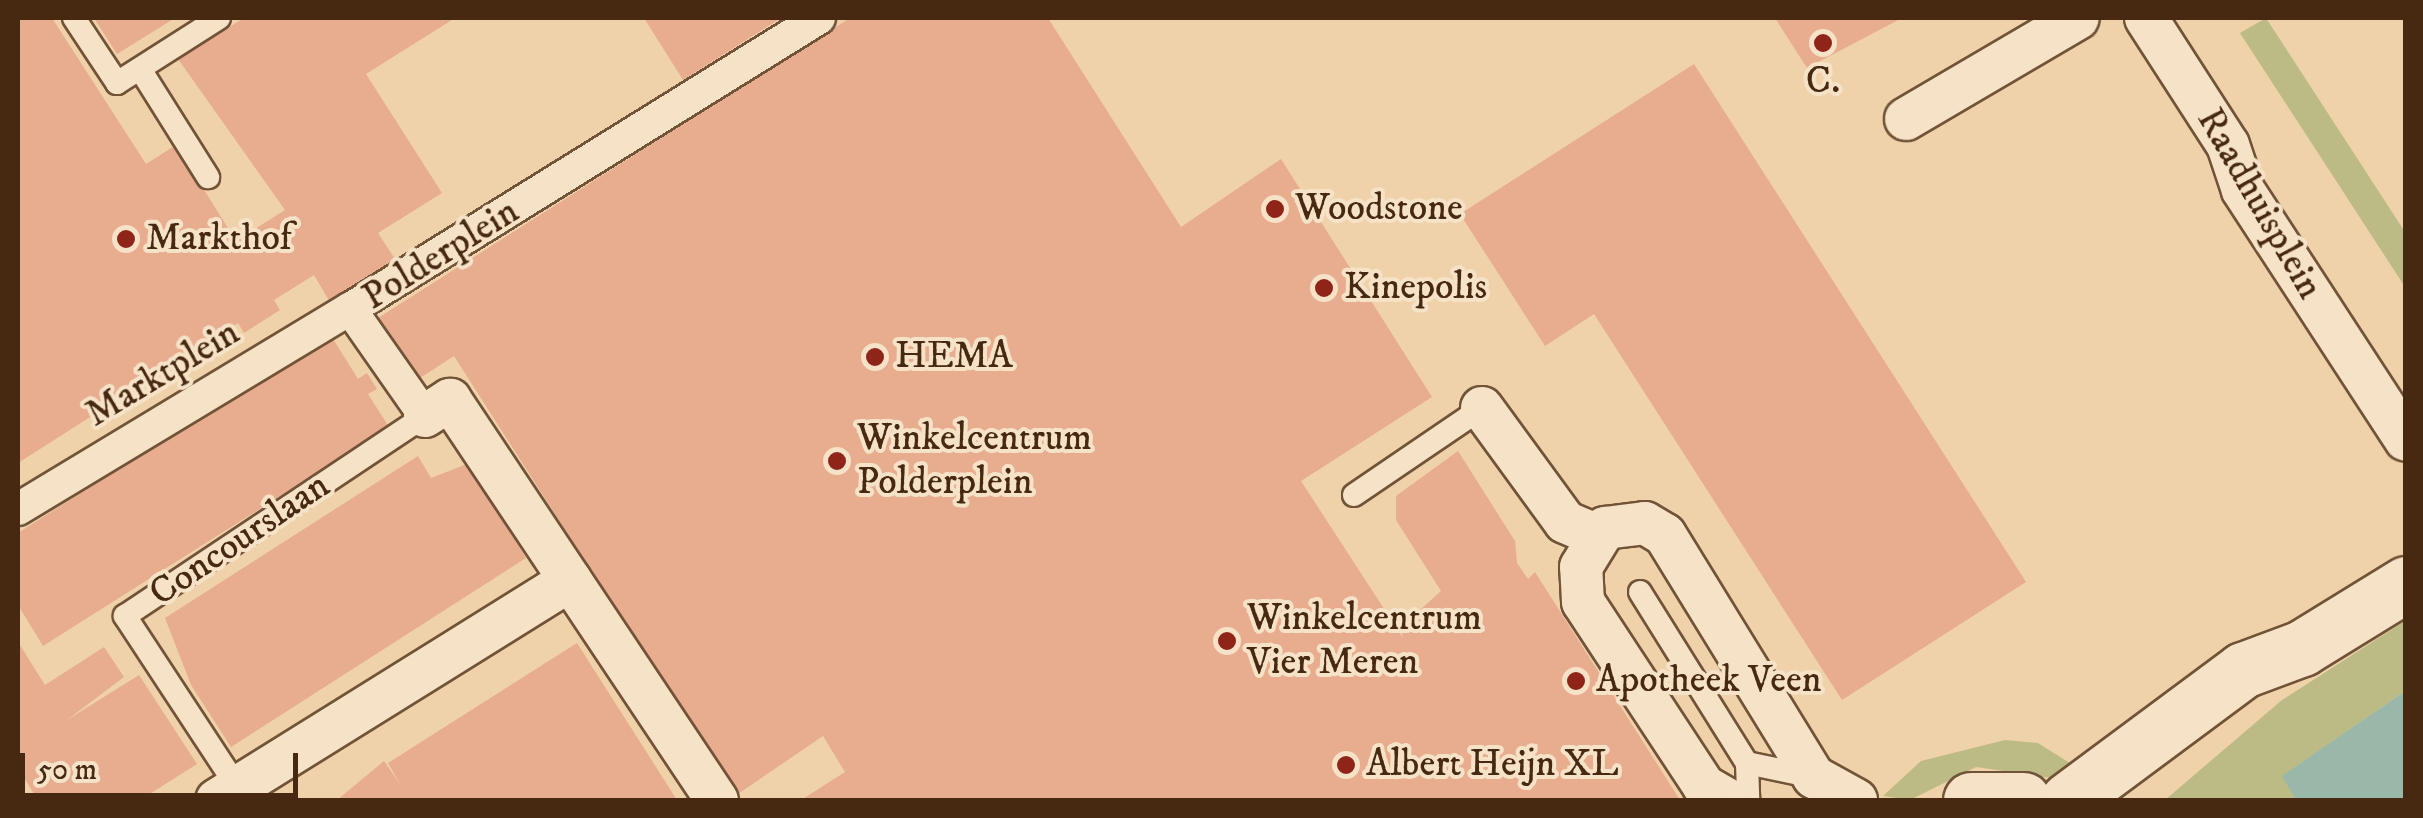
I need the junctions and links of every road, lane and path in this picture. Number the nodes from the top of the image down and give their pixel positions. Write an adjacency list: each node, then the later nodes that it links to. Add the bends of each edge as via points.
1 (74, 18): 6 (lane, via 117,83)
2 (219, 18): 6 (lane)
3 (819, 18): 9 (street, Polderplein)
4 (2078, 18): 7 (street)
5 (2146, 18): 12 (street, Raadhuisplein, via 2228,144 2243,190)
6 (140, 69): 8 (lane)
7 (1906, 118)
8 (208, 176)
9 (350, 309): 11 (street, Polderplein); 14 (street, Marktplein)
10 (1482, 408): 13 (lane); 15 (street, via 1564,522)
11 (425, 416): 16 (street, via 450,400); 22 (lane, Concourslaan, via 125,616)
12 (2406, 440)
13 (1354, 495)
14 (18, 509)
15 (1595, 535): 20 (street, via 1580,567 1583,602 1704,786); 21 (street, via 1624,522 1665,534)
16 (570, 580): 22 (street, Concourslaan); 23 (street)
17 (2406, 584): 19 (street)
18 (1640, 592): 20 (lane)
19 (2302, 648): 28 (street, via 2243,670); 29 (street, via 2266,696)
20 (1737, 782): 21 (lane); 24 (lane)
21 (1807, 789): 25 (street)
22 (228, 794)
23 (717, 800)
24 (1748, 800)
25 (1856, 800)
26 (1971, 800): 27 (street)
27 (2023, 800)
28 (2068, 800)
29 (2142, 800)

